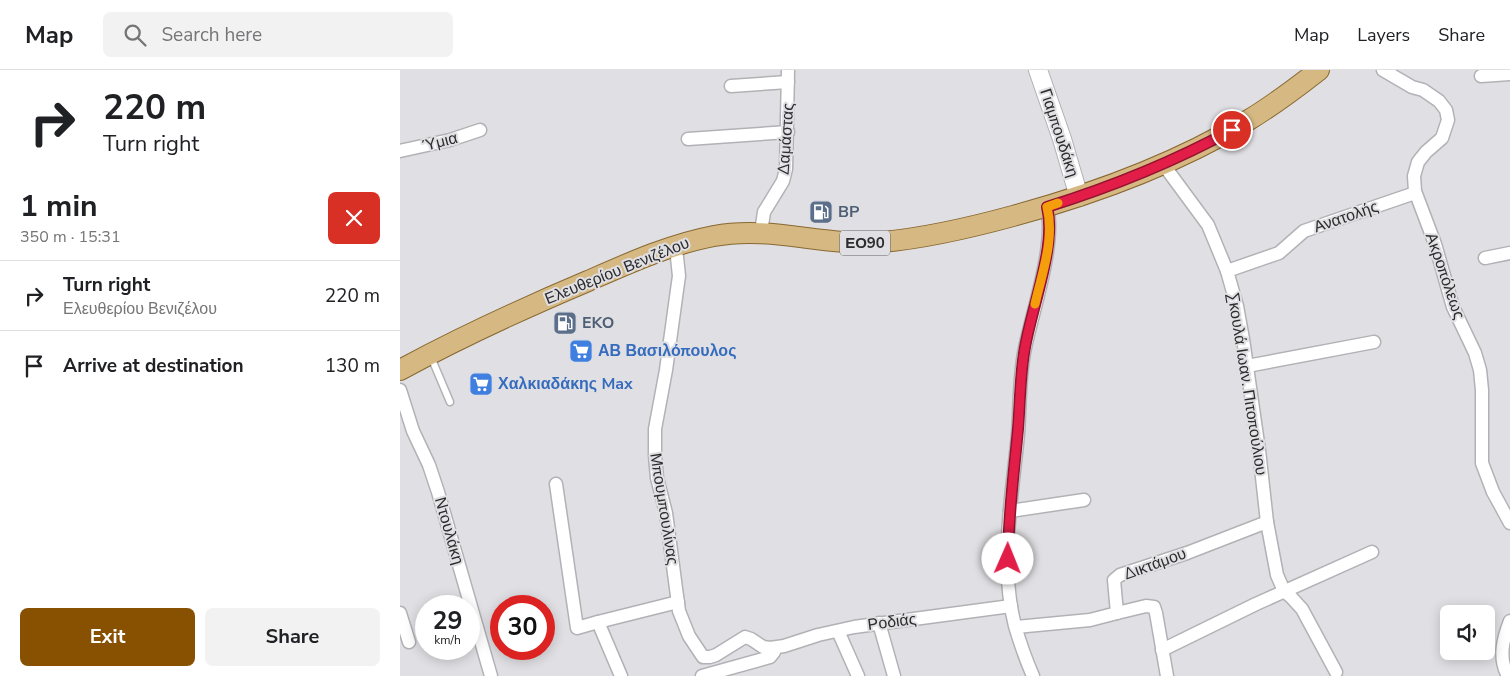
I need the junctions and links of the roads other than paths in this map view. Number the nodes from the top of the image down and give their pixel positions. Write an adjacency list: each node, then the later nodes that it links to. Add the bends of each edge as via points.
1 (1038, 70): 14 (street, Γιαμπουδάκη)
2 (1320, 70): 12 (main road, Ελευθερίου Βενιζέλου / ΕΟ90, via 1244,123)
3 (1383, 70): 13 (street, Ακροπόλεως, via 1423,90 1446,110 1448,120 1442,138 1418,162 1414,176)
4 (1510, 74): 6 (street)
5 (788, 76): 7 (street); 9 (street, Δαμάστας)
6 (1481, 76)
7 (731, 86)
8 (480, 130): 11 (street, Ύμια)
9 (788, 132): 10 (street); 16 (street, Δαμάστας, via 785,176 764,212)
10 (688, 139)
11 (400, 151)
12 (1164, 164): 14 (main road, Ελευθερίου Βενιζέλου / ΕΟ90); 20 (street, Σκουλά Ιωαν. Πιτοπούλιου, via 1208,225)
13 (1415, 192): 20 (street, Ανατολής, via 1304,231 1279,253); 31 (street, Ακροπόλεως, via 1435,244 1451,301 1480,370 1482,463)
14 (1079, 197): 15 (main road, Ελευθερίου Βενιζέλου / ΕΟ90)
15 (1047, 207): 16 (main road, Ελευθερίου Βενιζέλου / ΕΟ90, via 966,229 882,242); 29 (street, via 1049,238 1022,361)
16 (761, 232): 17 (main road, Ελευθερίου Βενιζέλου / ΕΟ90, via 718,235)
17 (674, 247): 22 (main road, Ελευθερίου Βενιζέλου / ΕΟ90, via 560,293); 34 (street, Μπουμπουλίνας, via 678,290 654,443)
18 (1510, 253): 19 (street)
19 (1485, 258)
20 (1227, 271): 23 (street, Σκουλά Ιωαν. Πιτοπούλιου, via 1240,318)
21 (1374, 342): 23 (street)
22 (430, 354): 24 (main road, Ελευθερίου Βενιζέλου / ΕΟ90); 26 (lane)
23 (1247, 366): 30 (street, Σκουλά Ιωαν. Πιτοπούλιου)
24 (400, 370)
25 (400, 390): 47 (street, Ντουλάκη, via 438,492)
26 (450, 402)
27 (556, 484): 39 (street, via 576,628)
28 (1084, 500): 29 (street)
29 (1010, 511): 35 (street, via 1008,568)
30 (1267, 522): 33 (street, Σκουλά Ιωαν. Πιτοπούλιου, via 1276,575); 37 (street, Δικτάμου, via 1120,575 1114,580)
31 (1510, 523)
32 (1372, 552): 33 (street)
33 (1284, 591): 45 (street); 46 (street, via 1302,609)
34 (678, 602): 39 (street); 44 (street, Μπουμπουλίνας, via 689,636 703,657 718,654 745,637 763,647)
35 (1011, 606): 40 (street, Ροδιάς); 41 (street)
36 (400, 613): 43 (street)
37 (1117, 613): 41 (street, via 1090,620); 45 (street, via 1154,607)
38 (1510, 621): 54 (street, via 1502,652)
39 (598, 622): 48 (street)
40 (879, 624): 42 (street, Ροδιάς); 51 (street)
41 (1016, 627): 52 (street)
42 (838, 630): 44 (street, Ροδιάς); 50 (street)
43 (409, 642)
44 (775, 648): 49 (street, Ροδιάς, via 770,657)
45 (1162, 650): 53 (street)
46 (1336, 672)
47 (491, 676)
48 (621, 676)
49 (702, 676)
50 (858, 676)
51 (894, 676)
52 (1033, 676)
53 (1168, 676)
54 (1508, 676)

